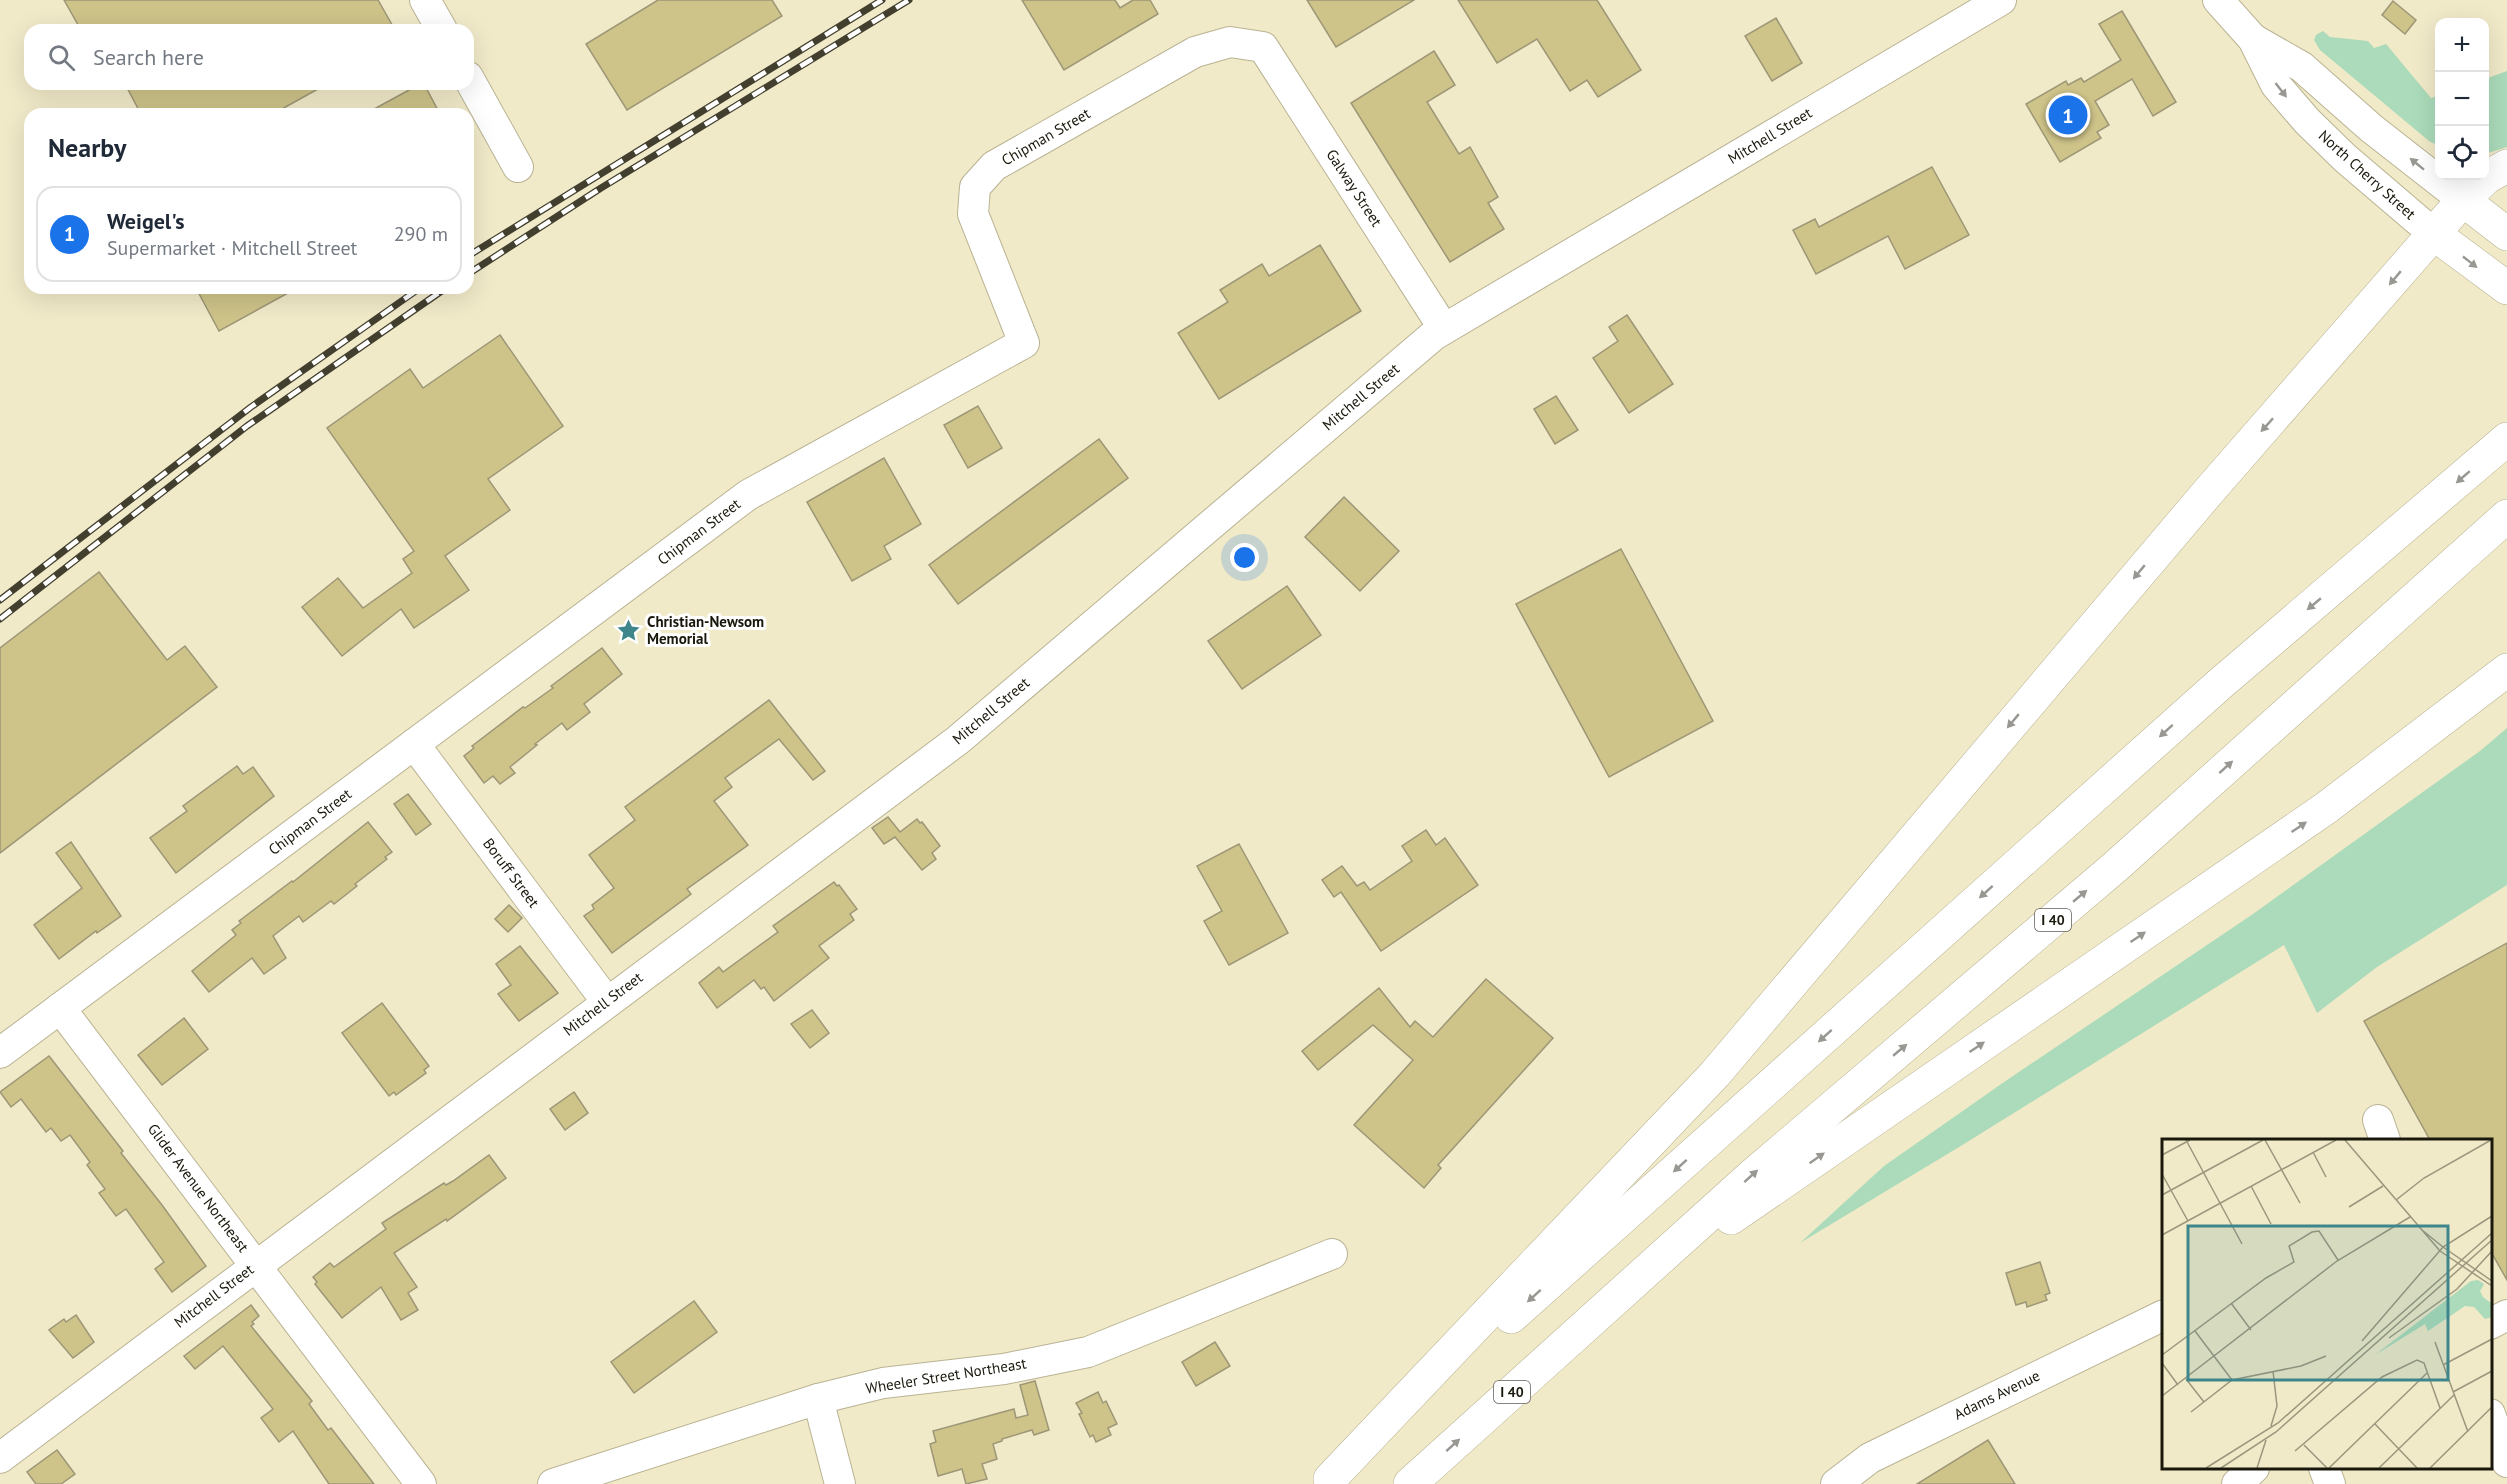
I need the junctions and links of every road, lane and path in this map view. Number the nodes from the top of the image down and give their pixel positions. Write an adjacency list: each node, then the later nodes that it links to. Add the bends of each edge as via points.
1 (425, 0): 4 (street)
2 (2001, 0): 14 (street, Mitchell Street)
3 (2218, 0): 5 (street, North Cherry Street)
4 (439, 24)
5 (2253, 39): 10 (street, North Cherry Street, one-way to 5, via 2371,128 2302,67); 11 (street, North Cherry Street, one-way to 11, via 2277,85 2307,121)
6 (1263, 47): 14 (street, Galway Street); 18 (street, Chipman Street, via 1230,42 1195,52 994,166 975,188 974,214 1024,343 748,495)
7 (474, 88): 9 (street)
8 (2507, 166): 10 (main road, via 2487,177)
9 (518, 167)
10 (2463, 200): 11 (main road); 12 (main road, North Cherry Street)
11 (2434, 234): 13 (main road, North Cherry Street, one-way to 13); 34 (main road, one-way to 34, via 2209,490 1715,1074)
12 (2507, 234)
13 (2507, 288)
14 (1444, 328): 19 (street, Mitchell Street, via 958,740)
15 (2507, 440): 34 (main road, one-way to 34, via 2221,682)
16 (2507, 516): 24 (main road, I 40, one-way to 16, via 1755,1173 2115,867)
17 (2507, 670): 24 (main road, one-way to 17, via 2326,808)
18 (414, 744): 19 (street, Boruff Street); 20 (street, Chipman Street)
19 (607, 1002): 23 (street, Mitchell Street)
20 (60, 1008): 21 (street, Chipman Street); 23 (street, Glider Avenue Northeast)
21 (0, 1053)
22 (1332, 1254): 28 (street, Wheeler Street Northeast, via 1088,1352 1004,1369 883,1383)
23 (256, 1264): 30 (street, Mitchell Street); 35 (street, Glider Avenue Northeast)
24 (1614, 1300): 38 (main road, I 40, one-way to 24)
25 (2162, 1315): 39 (street, Adams Avenue, via 1870,1458)
26 (2507, 1315): 27 (street)
27 (2492, 1323)
28 (818, 1399): 36 (street, Wheeler Street Northeast); 37 (street)
29 (2492, 1420): 31 (street)
30 (0, 1458)
31 (2507, 1462)
32 (2252, 1469): 40 (street)
33 (2325, 1469): 41 (street)
34 (1327, 1481)
35 (422, 1484)
36 (553, 1484)
37 (840, 1484)
38 (1410, 1484)
39 (1836, 1484)
40 (2237, 1484)
41 (2330, 1484)

